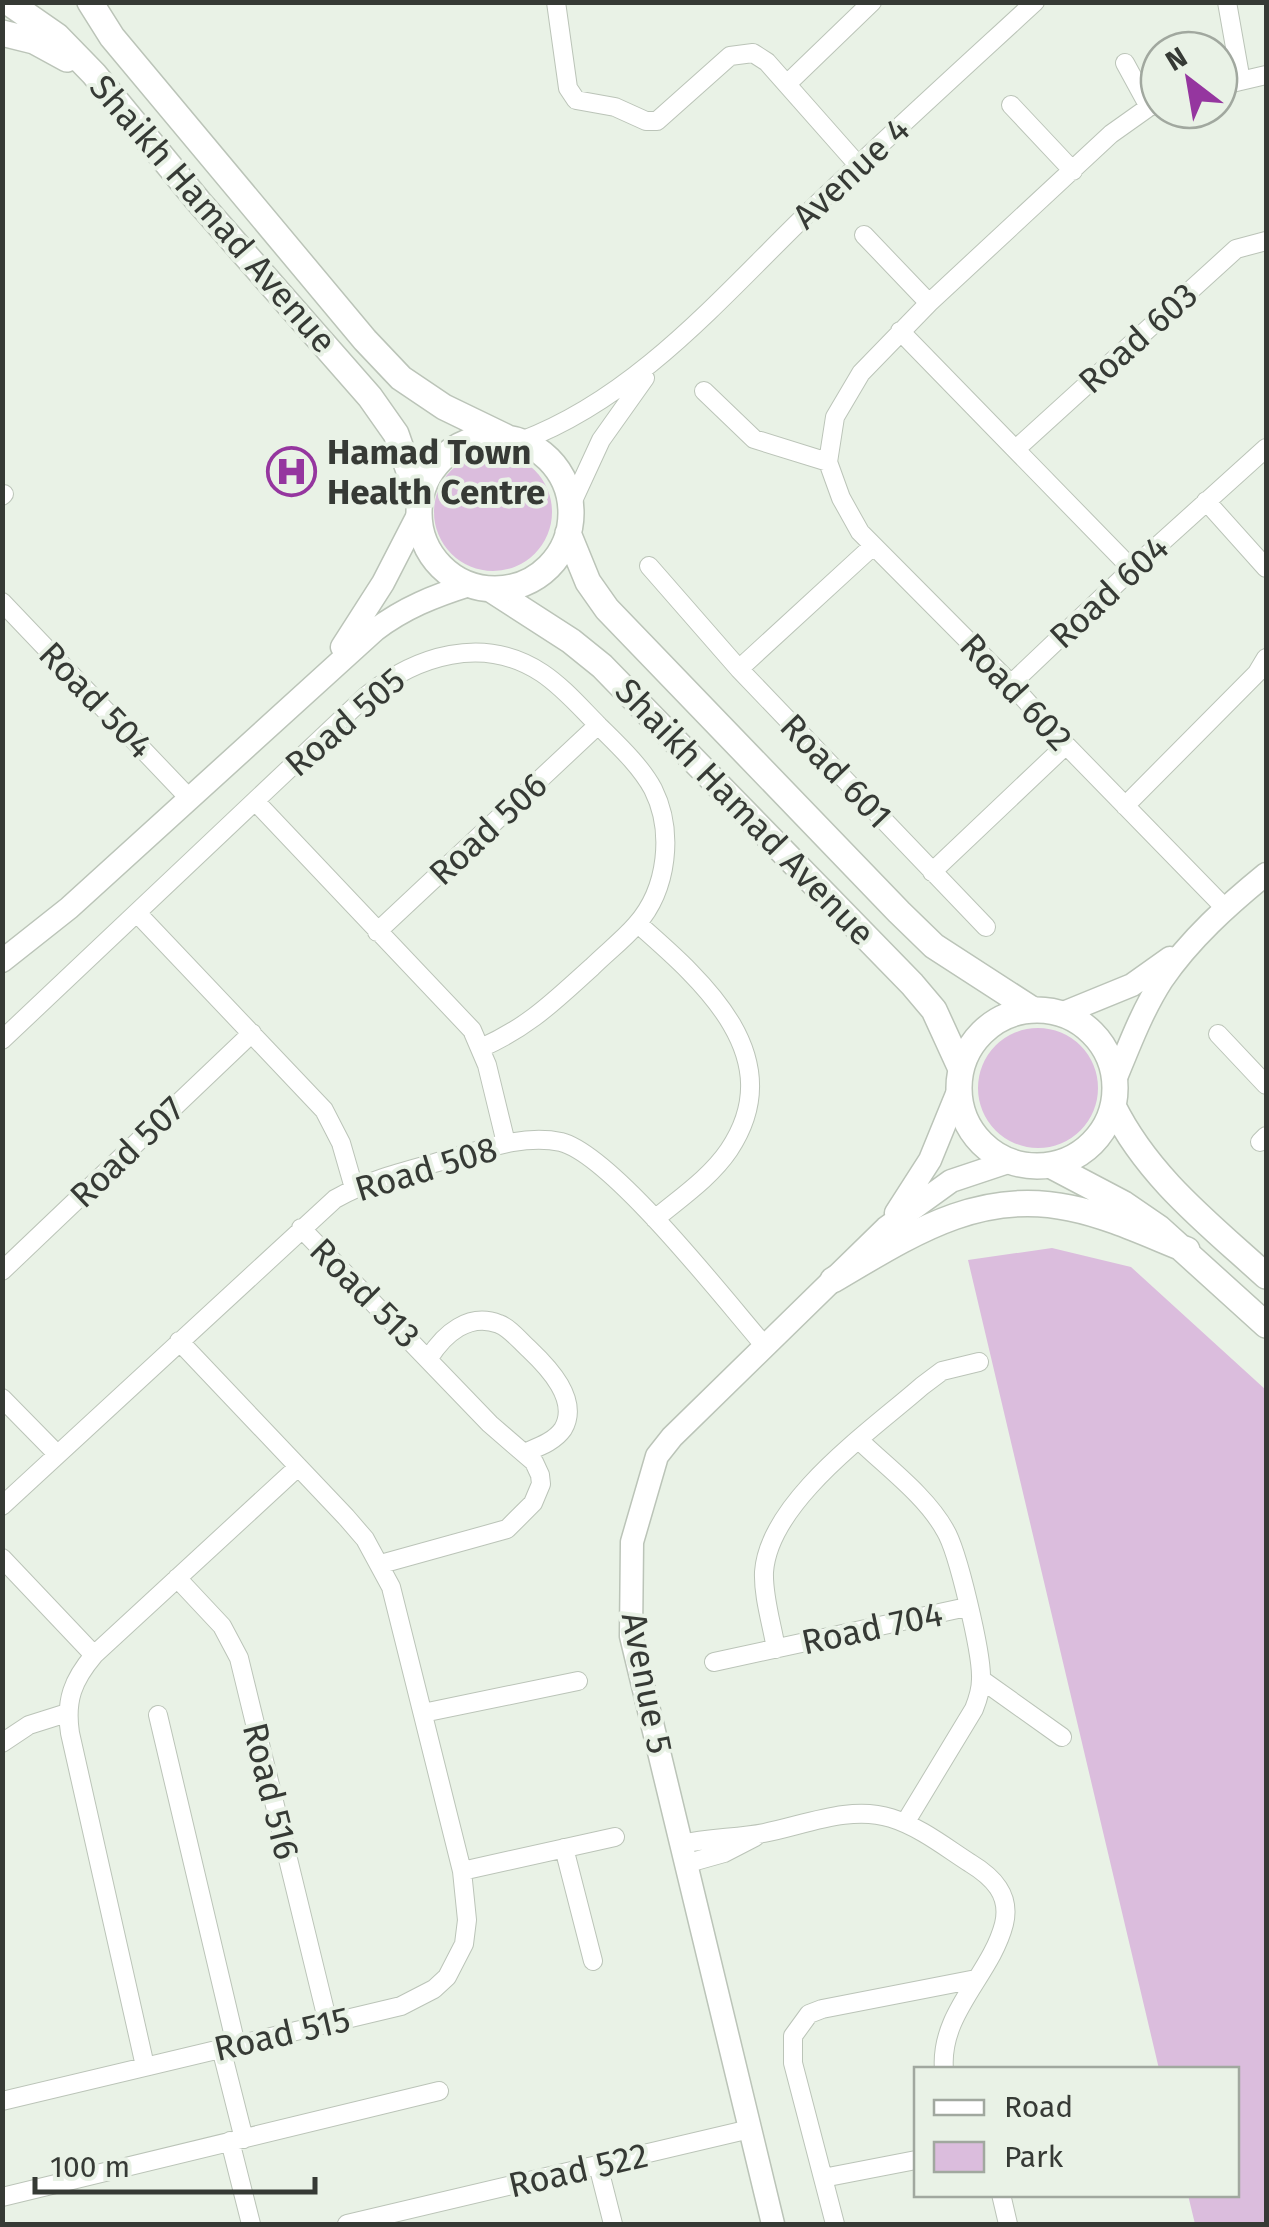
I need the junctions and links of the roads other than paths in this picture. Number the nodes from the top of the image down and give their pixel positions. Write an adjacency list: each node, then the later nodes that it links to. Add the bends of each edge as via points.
1 (8, 2): 9 (main road, Shaikh Hamad Avenue, via 57,36)
2 (90, 2): 24 (main road, Shaikh Hamad Avenue, via 401,378)
3 (556, 2): 13 (street, via 568,88 580,102 656,121 724,61 746,52 761,56)
4 (872, 2): 13 (street)
5 (1035, 2): 16 (street, Avenue 4)
6 (1227, 2): 11 (street)
7 (2, 33): 9 (main road, via 34,40)
8 (1125, 63): 12 (street)
9 (94, 74): 30 (main road, Shaikh Hamad Avenue, via 370,397 396,434)
10 (1266, 75): 11 (street)
11 (1241, 80)
12 (1139, 83)
13 (786, 84): 16 (street)
14 (1011, 105): 17 (street)
15 (1139, 115): 17 (street)
16 (858, 165): 22 (street, Avenue 4)
17 (1073, 170): 20 (street)
18 (864, 235): 20 (street)
19 (1266, 241): 25 (street, Road 603, via 1236,248)
20 (930, 303): 21 (street)
21 (900, 331): 25 (street); 27 (street, via 846,393)
22 (670, 346): 24 (street, Avenue 4, via 594,407); 29 (street, Avenue 4, via 622,406)
23 (704, 391): 27 (street, via 754,439)
24 (514, 440): 29 (main road, via 555,466); 30 (main road, via 476,439 450,451 430,472)
25 (1016, 448): 35 (street)
26 (1266, 448): 28 (street, Road 604)
27 (828, 462): 32 (street, Road 602, via 841,498)
28 (1206, 501): 34 (street); 35 (street, Road 604)
29 (571, 505): 31 (main road)
30 (419, 508): 36 (main road, via 430,554 447,574); 40 (street, via 384,583)
31 (568, 533): 36 (main road, via 544,571 519,586); 55 (main road, Shaikh Hamad Avenue, via 607,608 898,912 945,954)
32 (874, 546): 39 (street); 41 (street, Road 602)
33 (649, 566): 39 (street, Road 601)
34 (1266, 568)
35 (1132, 569): 41 (street, Road 604)
36 (480, 587): 40 (street, via 396,614); 61 (main road, Shaikh Hamad Avenue, via 602,666 912,984 934,1010)
37 (2, 602): 44 (street, Road 504)
38 (1266, 658): 46 (street)
39 (739, 669): 47 (street, Road 601)
40 (322, 675): 44 (street)
41 (1012, 684): 43 (street, Road 602)
42 (598, 726): 45 (street, Road 505, via 558,685 517,661 494,654 441,655 388,678); 51 (street, Road 505, via 652,788 664,822 666,858 657,893); 53 (street, Road 506)
43 (1066, 745): 46 (street, Road 602); 47 (street)
44 (189, 798): 54 (street)
45 (255, 801): 49 (street, Road 505); 53 (street)
46 (1125, 806): 50 (street, Road 602)
47 (932, 872): 52 (street, Road 601)
48 (1266, 874): 50 (street)
49 (136, 913): 57 (street); 59 (street, Road 505)
50 (1218, 915): 56 (street, via 1132,986); 62 (street, via 1164,978)
51 (638, 924): 60 (street, Road 505, via 534,1020); 69 (street, via 710,991 743,1044 749,1074 748,1103 728,1151)
52 (986, 927)
53 (377, 932): 60 (street, via 461,1016)
54 (2, 961)
55 (1033, 1010): 56 (main road); 61 (main road, via 982,1033)
56 (1061, 1014): 62 (main road, via 1093,1033)
57 (252, 1033): 68 (street, via 324,1110); 73 (street, Road 507)
58 (1218, 1034): 63 (street)
59 (2, 1040)
60 (482, 1048): 65 (street)
61 (960, 1079): 66 (main road, via 960,1103 971,1129 989,1150); 71 (street, Avenue 5, via 930,1160)
62 (1115, 1080): 64 (main road)
63 (1266, 1085)
64 (1113, 1106): 67 (main road, via 1090,1145); 74 (main road, via 1163,1182)
65 (506, 1143): 68 (street, Road 508); 69 (street, Road 508, via 562,1142 584,1152)
66 (1011, 1161): 67 (main road); 71 (street, Avenue 5, via 952,1180)
67 (1050, 1165): 72 (main road, via 1124,1204)
68 (354, 1188): 70 (street, Road 508)
69 (655, 1219): 78 (street, Road 508)
70 (301, 1228): 77 (street, Road 508); 79 (street, Road 513)
71 (886, 1228): 75 (street, Avenue 5)
72 (1187, 1250): 75 (main road, via 1090,1213 1006,1204 944,1218); 76 (main road)
73 (2, 1271)
74 (1266, 1276)
75 (832, 1280): 78 (street, Avenue 5)
76 (1266, 1325)
77 (179, 1341): 84 (street, Road 508); 85 (street, Road 515)
78 (764, 1346): 104 (street, Avenue 5, via 657,1456 632,1542 631,1636)
79 (429, 1358): 83 (street, Road 513); 83 (street, Road 513, via 461,1325 489,1321 503,1325 546,1365 563,1392 566,1418 555,1438)
80 (978, 1362): 82 (street, Road 704, via 932,1378)
81 (2, 1398): 84 (street)
82 (860, 1441): 90 (street, Road 704, via 945,1530); 91 (street, Road 704, via 792,1504 770,1548 764,1584)
83 (524, 1453): 88 (street, via 537,1467 540,1484 517,1522 496,1534)
84 (57, 1454): 86 (street, Road 508)
85 (298, 1467): 88 (street, Road 515); 89 (street)
86 (2, 1506)
87 (2, 1558): 92 (street)
88 (380, 1564): 97 (street, Road 515)
89 (177, 1578): 92 (street); 108 (street, Road 516, via 222,1626 239,1658)
90 (967, 1607): 91 (street, Road 704); 95 (street, Road 704)
91 (776, 1648): 93 (street, Road 704)
92 (94, 1654): 96 (street, via 77,1675)
93 (714, 1662)
94 (578, 1680): 97 (street)
95 (982, 1680): 99 (street); 101 (street, via 974,1709)
96 (67, 1713): 100 (street); 110 (street)
97 (424, 1713): 105 (street, Road 515)
98 (158, 1715): 109 (street)
99 (1062, 1738)
100 (2, 1743)
101 (905, 1823): 104 (street, via 846,1814 760,1834 724,1852); 107 (street, via 988,1874 1002,1893 1003,1930)
102 (615, 1836): 103 (street)
103 (564, 1848): 105 (street); 106 (street)
104 (683, 1854): 114 (street, Avenue 5)
105 (462, 1871): 108 (street, Road 515, via 464,1944 447,1976 401,2006)
106 (593, 1962)
107 (976, 1979): 111 (street, via 947,2035); 118 (street, via 822,2008 800,2024 790,2049)
108 (328, 2023): 109 (street, Road 515)
109 (229, 2046): 110 (street, Road 515); 115 (street)
110 (145, 2066): 113 (street, Road 515)
111 (944, 2067)
112 (439, 2091): 115 (street)
113 (2, 2100)
114 (750, 2129): 117 (street, Road 522); 124 (street, Avenue 5)
115 (237, 2140): 120 (street); 121 (street)
116 (914, 2160): 118 (street)
117 (598, 2166): 122 (street, Road 522); 123 (street)
118 (822, 2178): 125 (street)
119 (1002, 2197): 126 (street)
120 (2, 2198)
121 (251, 2224)
122 (347, 2224)
123 (613, 2224)
124 (774, 2224)
125 (835, 2224)
126 (1008, 2224)

